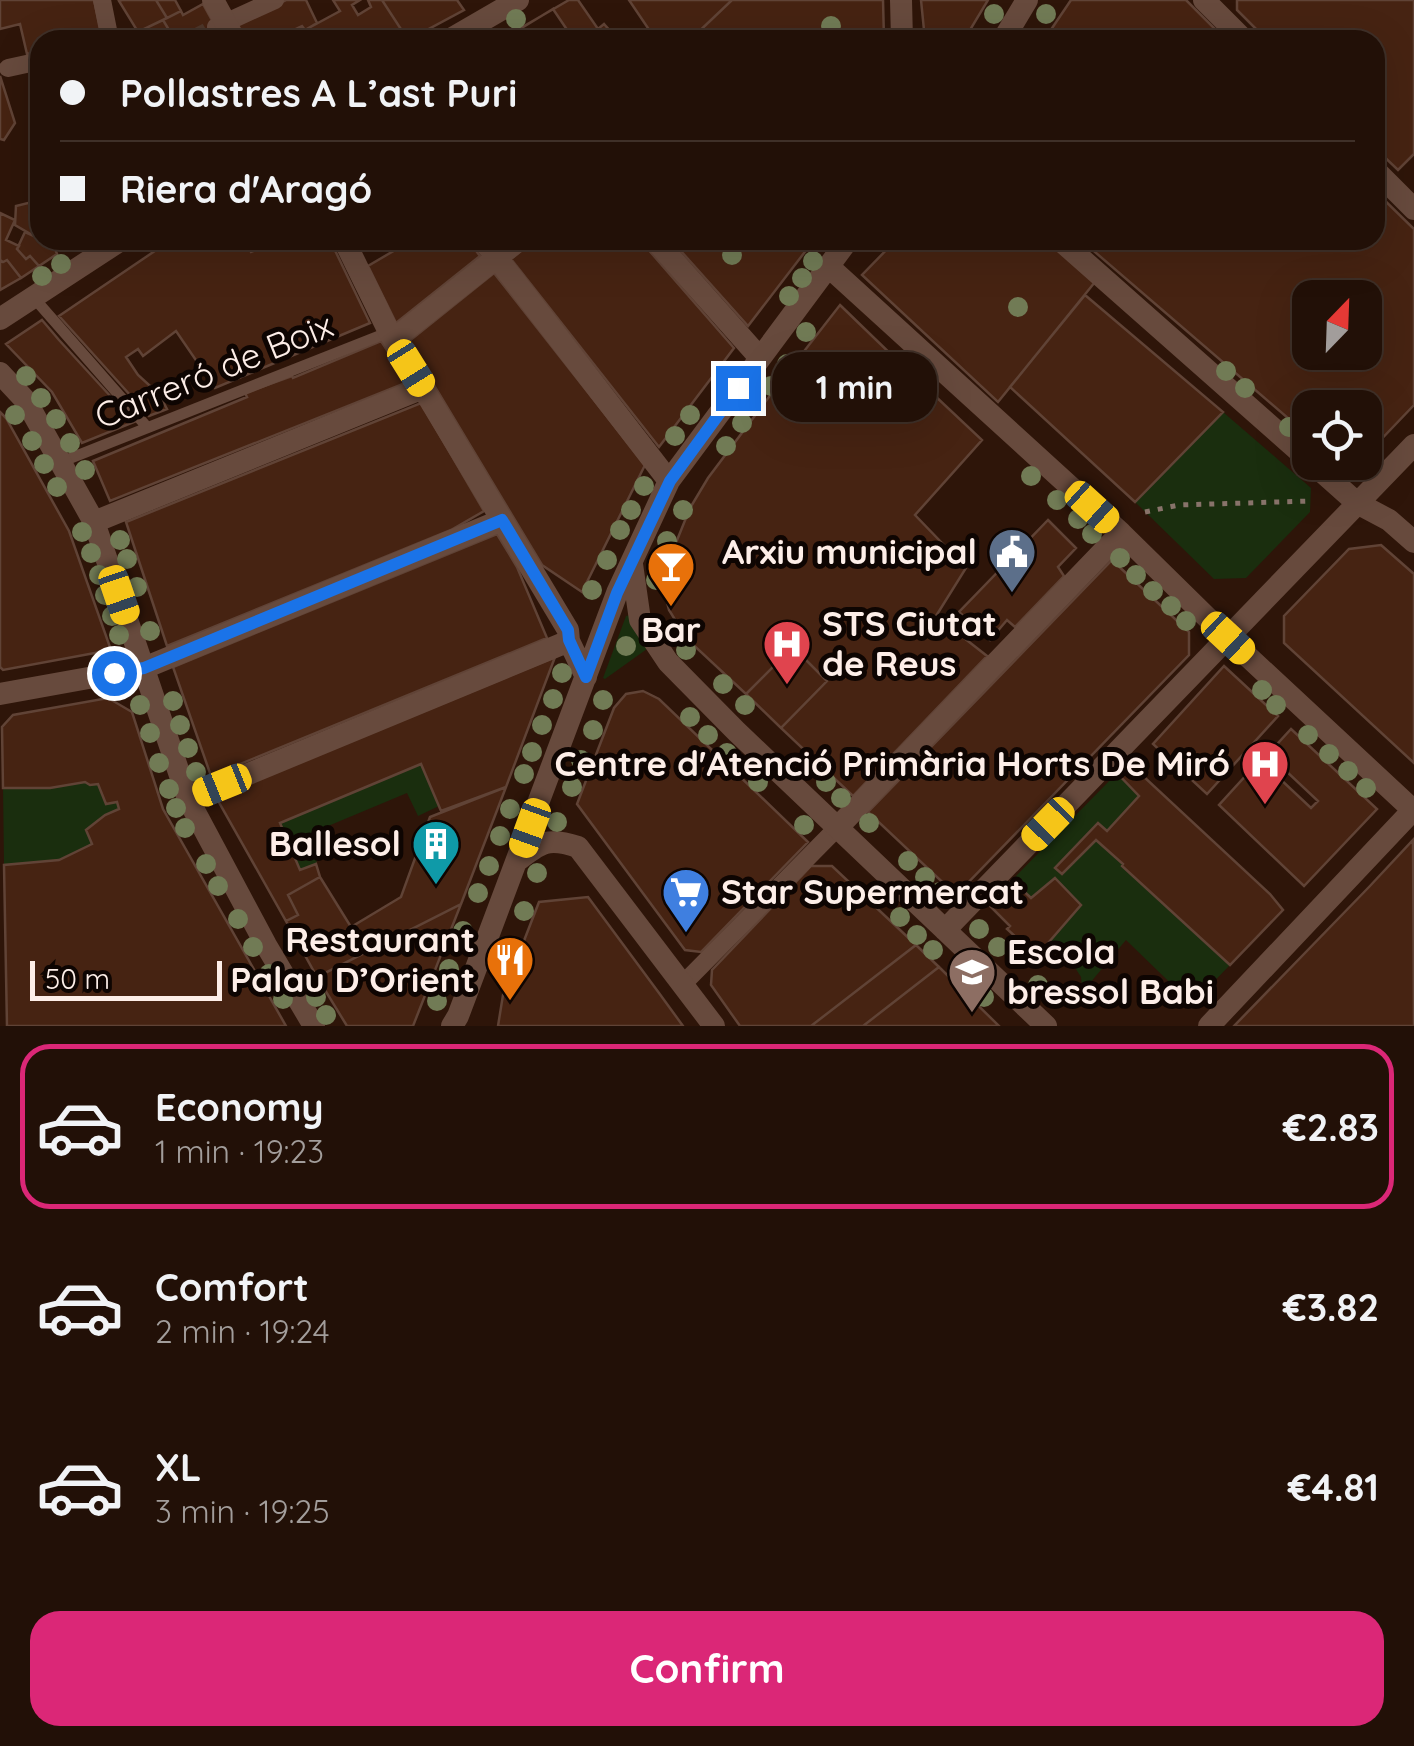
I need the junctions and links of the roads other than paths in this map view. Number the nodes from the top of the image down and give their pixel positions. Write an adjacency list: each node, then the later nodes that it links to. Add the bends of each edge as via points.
1 (212, 0): 9 (street)
2 (275, 0): 9 (street)
3 (518, 0): 10 (street)
4 (901, 0): 11 (street)
5 (1028, 0): 12 (street)
6 (102, 1): 8 (street)
7 (1210, 2): 13 (street)
8 (108, 30)
9 (226, 30)
10 (466, 30)
11 (902, 30)
12 (1009, 30)
13 (1235, 30)
14 (1385, 179): 15 (street)
15 (1411, 201)
16 (106, 250): 24 (street)
17 (349, 250): 26 (street)
18 (489, 250): 26 (street)
19 (491, 250): 35 (street)
20 (664, 250): 27 (street)
21 (840, 250): 23 (street)
22 (1071, 250): 31 (street)
23 (828, 266): 27 (street); 39 (street)
24 (34, 298): 25 (street); 30 (lane)
25 (0, 320)
26 (392, 335): 29 (street); 30 (lane, Carreró de Boix)
27 (760, 358): 35 (street)
28 (0, 374): 33 (street, via 26,401)
29 (424, 388): 37 (street); 38 (street)
30 (147, 427): 33 (lane, Carreró de Boix)
31 (1292, 445)
32 (1414, 445): 36 (street)
33 (60, 462): 38 (street)
34 (1331, 480): 36 (street)
35 (670, 481): 41 (street)
36 (1357, 503): 40 (street); 43 (street)
37 (502, 520): 44 (street); 45 (street)
38 (94, 522): 45 (street)
39 (1121, 534): 43 (street); 50 (street)
40 (1414, 542)
41 (632, 564): 42 (street); 50 (street, via 640,620 668,662)
42 (617, 593): 44 (street); 46 (street)
43 (1228, 638): 49 (street); 52 (street)
44 (569, 640): 46 (street); 48 (street)
45 (144, 668): 47 (street); 48 (street)
46 (586, 677): 51 (street)
47 (0, 694)
48 (188, 799): 55 (street)
49 (1413, 810): 58 (street)
50 (838, 827): 52 (street); 53 (street)
51 (517, 861): 53 (street, via 539,843 578,846); 54 (street)
52 (946, 930): 57 (street)
53 (683, 984): 56 (street)
54 (456, 1023)
55 (314, 1026)
56 (714, 1026)
57 (1046, 1026)
58 (1210, 1026)

